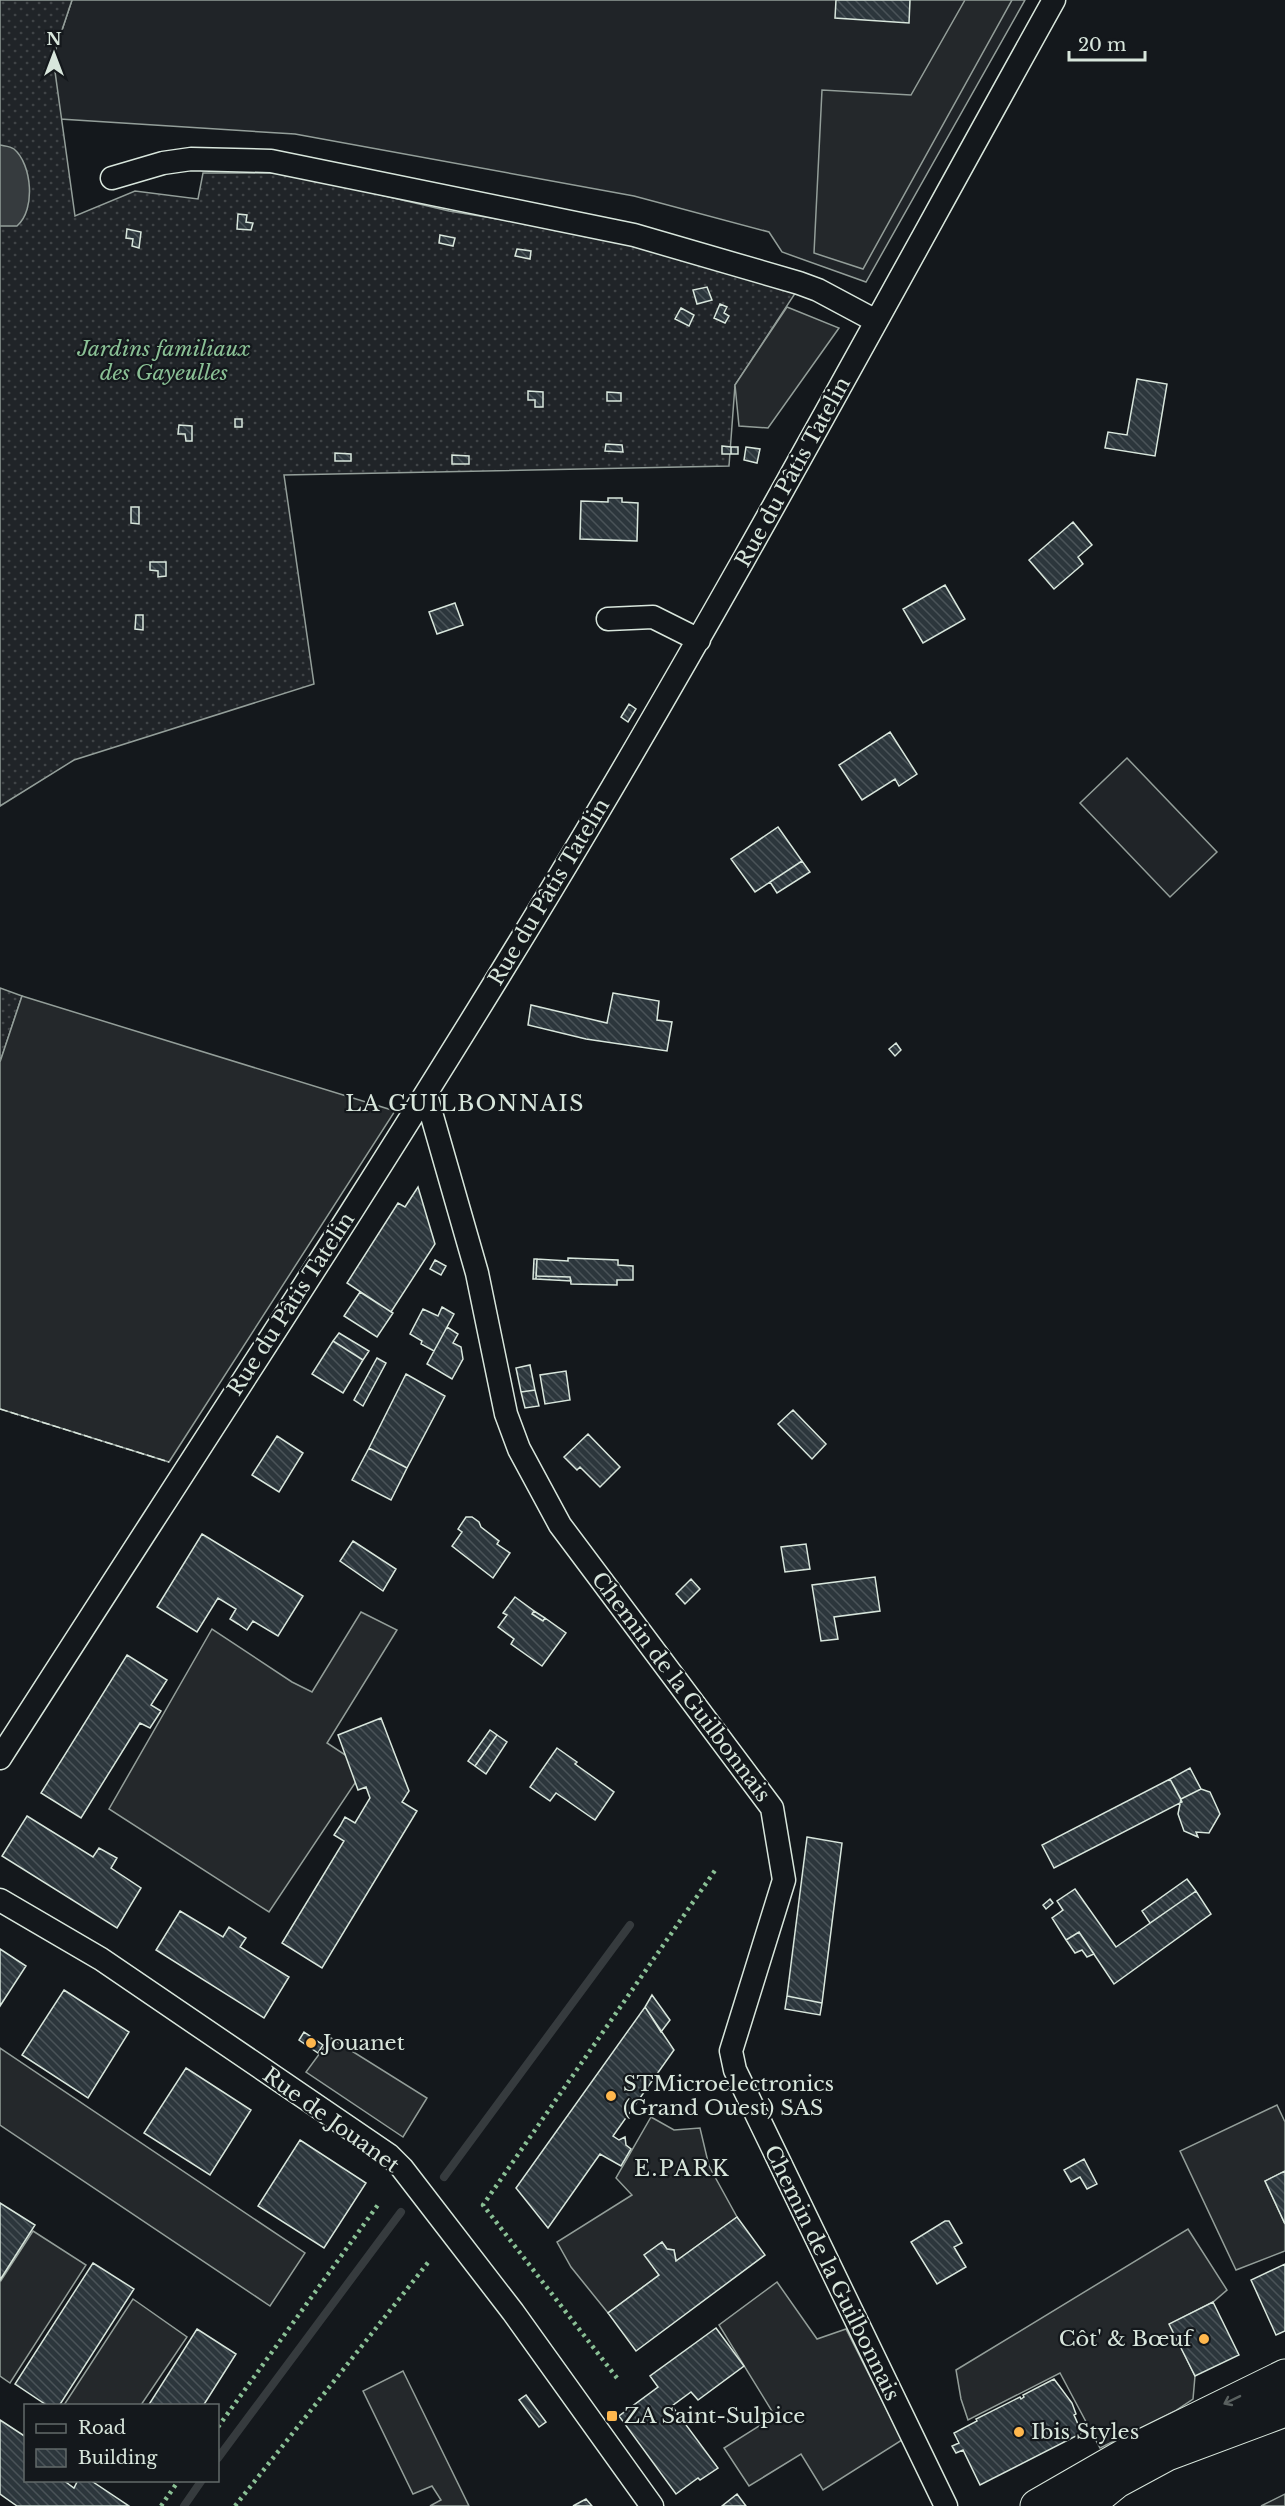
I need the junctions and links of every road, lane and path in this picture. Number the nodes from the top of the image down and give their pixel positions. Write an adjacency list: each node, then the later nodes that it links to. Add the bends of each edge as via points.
1 (1054, 0): 3 (street, Rue du Pâtis Tatelin)
2 (112, 178): 3 (street, via 183,160 272,161 634,234 818,290)
3 (876, 321): 5 (street, Rue du Pâtis Tatelin)
4 (608, 619): 5 (street, via 654,617)
5 (699, 640): 6 (street, Rue du Pâtis Tatelin)
6 (426, 1095): 7 (street, Rue du Pâtis Tatelin); 12 (street, Chemin de la Guilbonnais, via 477,1273 506,1413 519,1449 560,1525 772,1808 784,1880 731,2051 732,2060)
7 (0, 1758)
8 (0, 1900): 11 (street, Rue de Jouanet, via 101,1959 389,2155 513,2312)
9 (1285, 2376): 13 (main road, one-way to 13, via 1136,2449)
10 (1285, 2410): 14 (main road, via 1167,2454 1117,2481)
11 (652, 2506)
12 (945, 2506)
13 (1037, 2506)
14 (1086, 2506)

